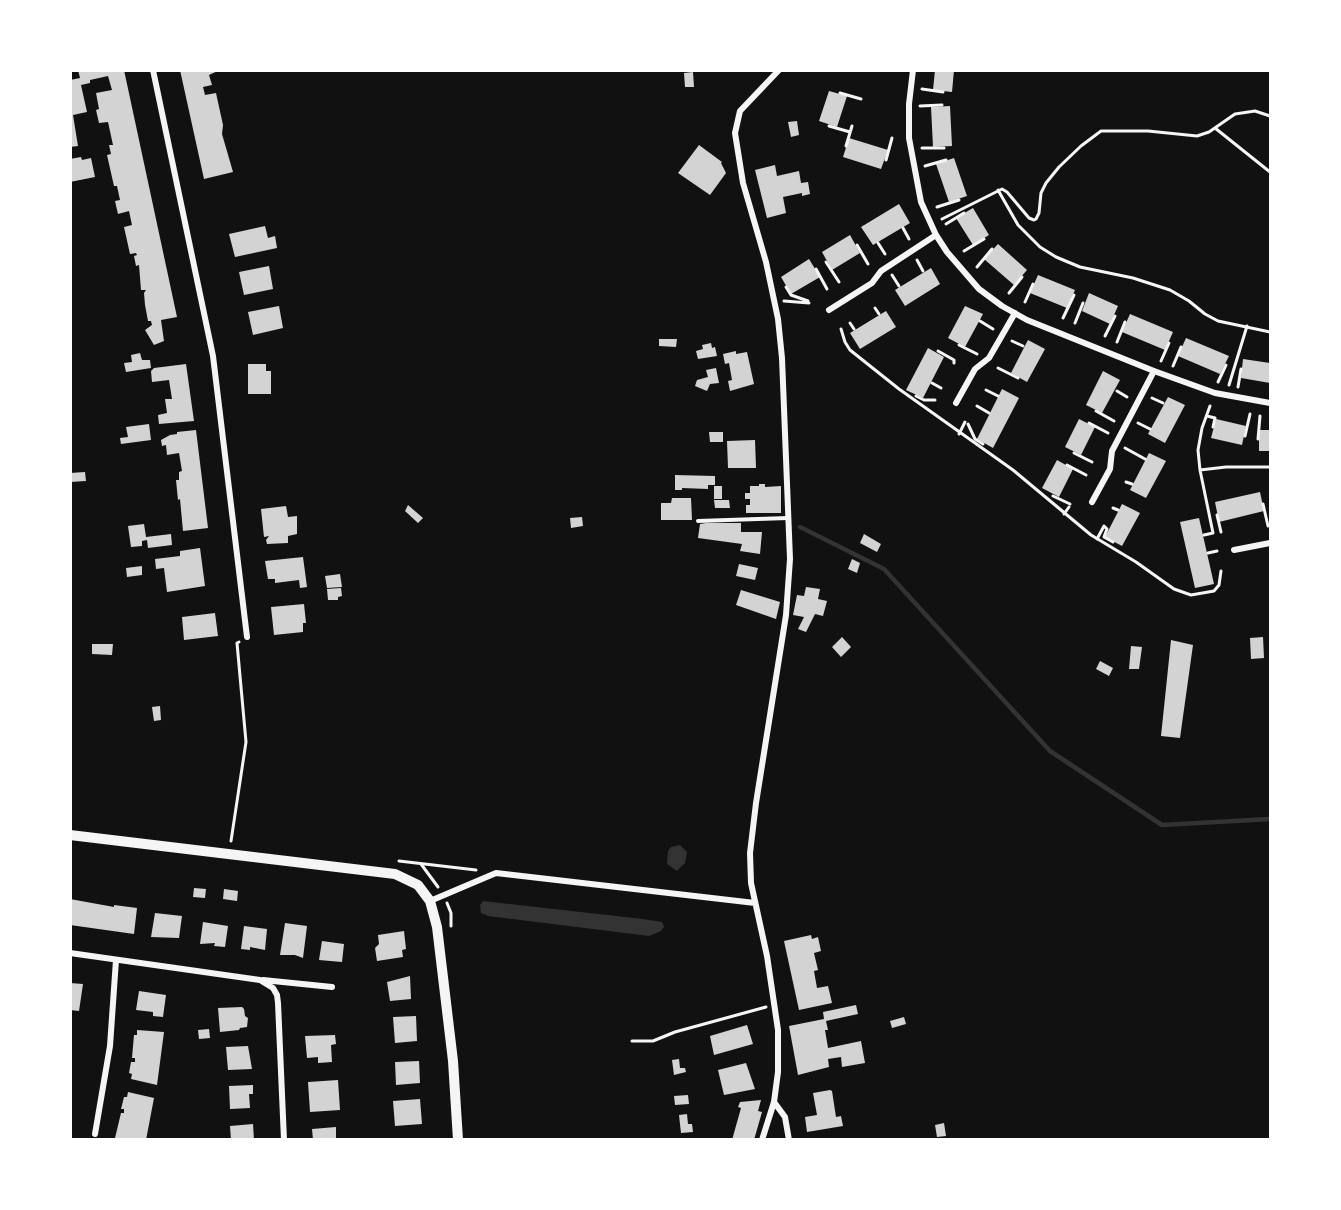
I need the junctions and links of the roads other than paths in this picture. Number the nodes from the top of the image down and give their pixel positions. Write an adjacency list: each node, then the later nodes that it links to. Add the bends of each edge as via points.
1 (153, 70): 15 (street, via 213,356)
2 (779, 70): 11 (street, via 740,111 735,133 743,183 778,319)
3 (913, 70): 4 (street, via 908,113 911,155 921,202)
4 (936, 235): 5 (street); 6 (street, via 979,289)
5 (829, 310)
6 (1015, 313): 7 (street); 8 (street)
7 (1154, 371): 9 (street, via 1215,393); 10 (street, via 1112,451 1110,469)
8 (956, 403)
9 (1270, 403)
10 (1092, 502)
11 (788, 518): 12 (lane); 18 (street, via 787,608 752,828 750,869)
12 (698, 521)
13 (1270, 543): 14 (street)
14 (1234, 550)
15 (247, 637)
16 (70, 836): 17 (street, via 395,874 418,885)
17 (430, 901): 18 (street, via 496,873); 26 (street, via 437,927 453,1061)
18 (755, 903): 23 (street, via 776,1005 778,1056)
19 (70, 953): 20 (street)
20 (116, 960): 21 (street); 24 (street, via 110,1046)
21 (260, 980): 22 (street); 25 (street, via 277,995)
22 (332, 987)
23 (774, 1102): 27 (street); 28 (street, via 785,1117)
24 (95, 1134)
25 (284, 1140)
26 (458, 1140)
27 (762, 1140)
28 (789, 1140)

